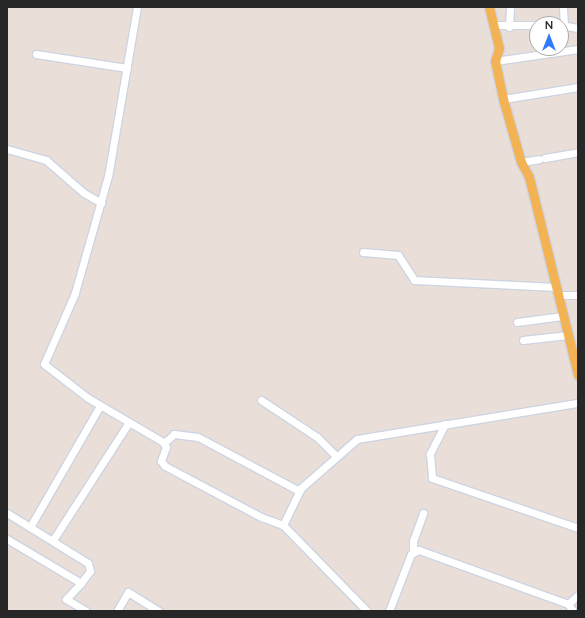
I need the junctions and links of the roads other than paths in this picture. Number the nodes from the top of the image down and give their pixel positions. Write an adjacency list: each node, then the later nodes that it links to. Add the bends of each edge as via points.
1 (137, 7): 10 (street)
2 (489, 7): 4 (main road)
3 (510, 7): 6 (street)
4 (493, 24): 6 (street); 9 (main road, via 499,48)
5 (529, 26): 6 (street)
6 (510, 27)
7 (578, 49): 9 (street)
8 (36, 54): 10 (street)
9 (495, 61): 12 (main road)
10 (127, 68): 16 (street, via 115,150)
11 (578, 87): 12 (street)
12 (504, 99): 15 (main road)
13 (7, 149): 16 (street, via 46,160 84,193)
14 (578, 152): 15 (street)
15 (521, 162): 18 (main road, via 529,177)
16 (101, 203): 27 (street, via 75,293 44,364)
17 (363, 252): 18 (street, via 398,256 414,280)
18 (557, 291): 19 (street); 20 (main road)
19 (578, 295)
20 (563, 316): 21 (street); 22 (main road)
21 (518, 322)
22 (568, 335): 23 (street); 24 (main road)
23 (523, 340)
24 (578, 375)
25 (261, 400): 31 (street, via 317,437)
26 (578, 403): 29 (street)
27 (100, 406): 28 (street); 36 (street)
28 (129, 422): 30 (street); 39 (street)
29 (445, 424): 31 (street, via 357,439); 37 (street, via 430,454 432,478)
30 (164, 443): 32 (street, via 174,434 198,437); 35 (street, via 162,461 165,466 261,517)
31 (336, 456): 32 (street)
32 (299, 491): 35 (street)
33 (7, 513): 36 (street)
34 (424, 513): 40 (street, via 413,541)
35 (283, 525): 47 (street)
36 (30, 527): 39 (street)
37 (578, 528)
38 (7, 539): 41 (street)
39 (53, 540): 41 (street, via 90,565 90,571)
40 (413, 552): 43 (street, via 419,550); 48 (street)
41 (81, 583): 44 (street, via 66,600)
42 (578, 595): 43 (street)
43 (568, 604): 49 (street)
44 (86, 611)
45 (117, 611): 46 (street, via 128,592)
46 (159, 611)
47 (367, 611)
48 (389, 611)
49 (573, 611)

